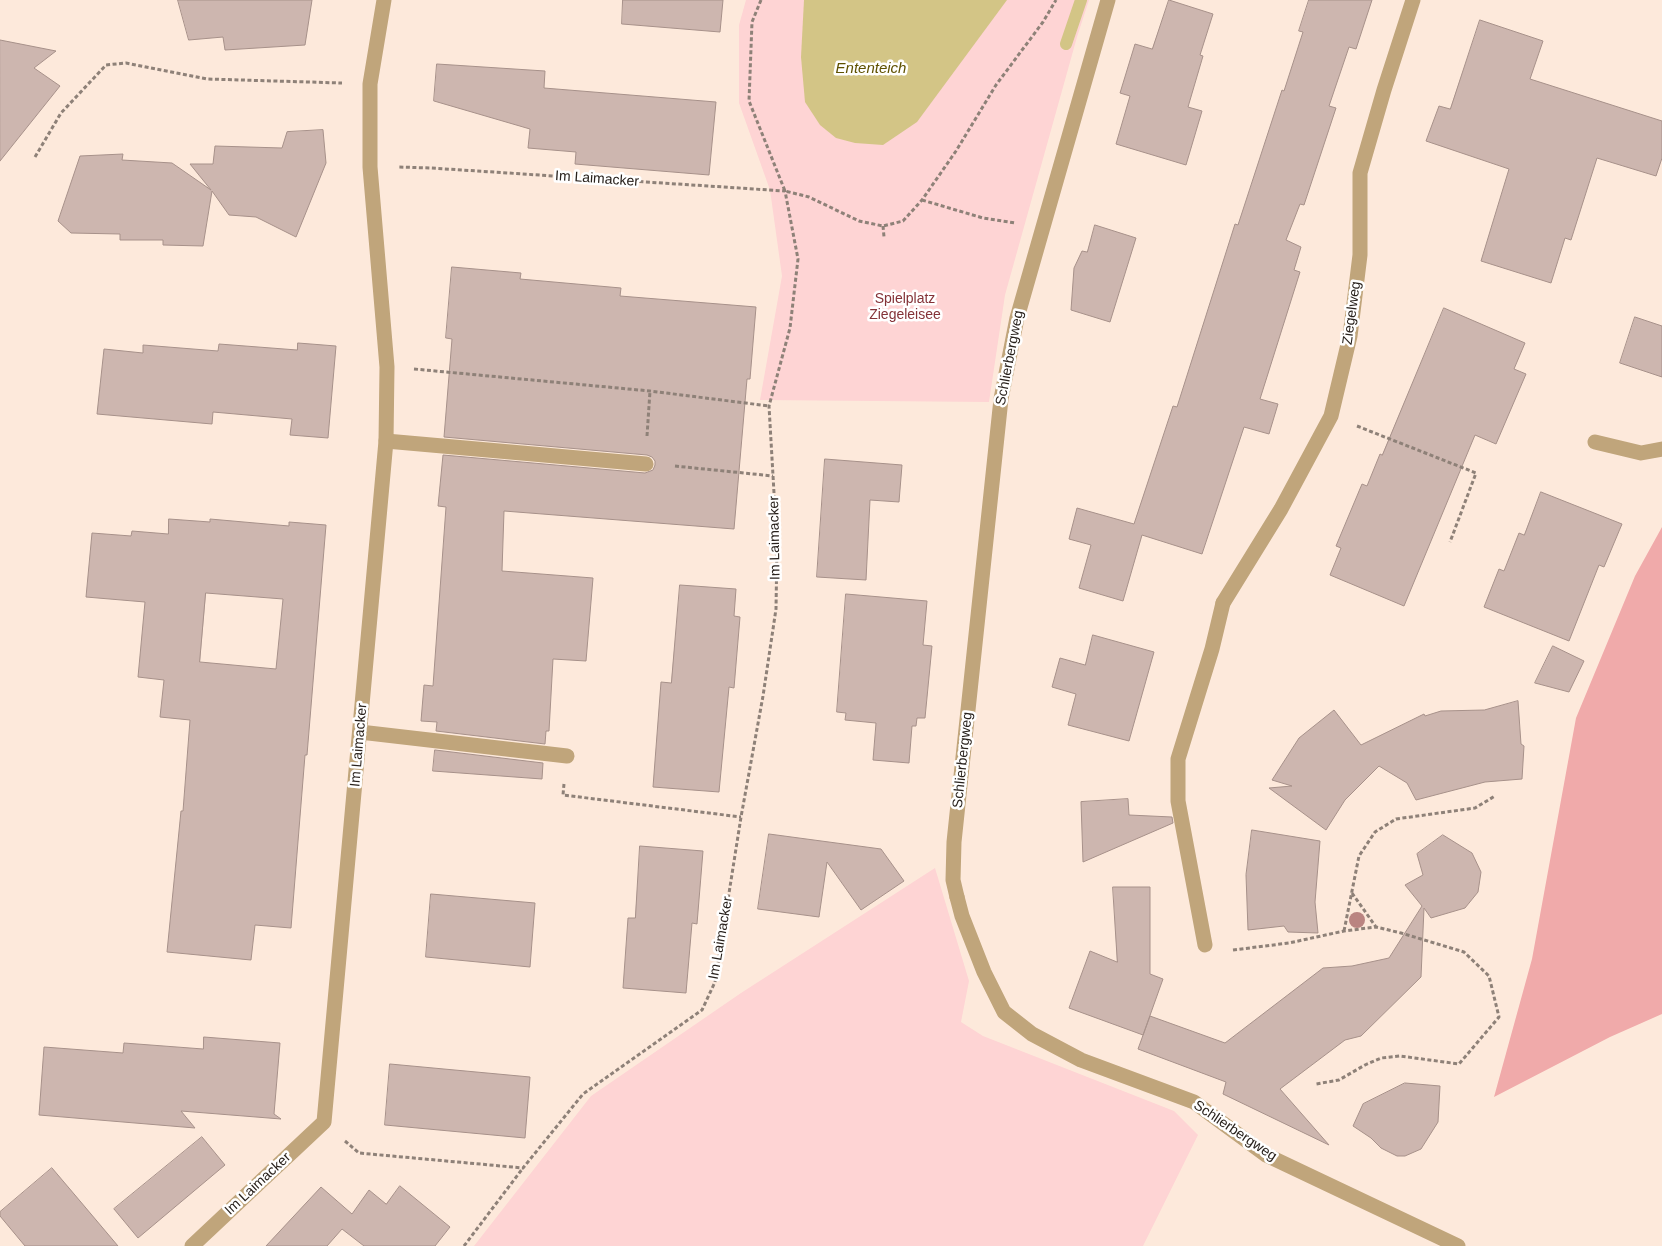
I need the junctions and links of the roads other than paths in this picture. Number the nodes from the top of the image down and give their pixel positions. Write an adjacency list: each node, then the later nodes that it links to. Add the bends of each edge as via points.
1 (384, 0): 4 (street, Im Laimacker, via 370,84 370,167 387,367)
2 (1108, 0): 12 (street, Schlierbergweg, via 1017,318 1001,399 954,842 952,880 962,916 1004,1012 1032,1034 1082,1060 1194,1102 1266,1155)
3 (1414, 0): 10 (street, Ziegelweg, via 1360,173 1360,254 1350,336 1330,416 1281,509 1223,603 1178,759 1178,801)
4 (386, 441): 7 (street); 8 (street, Im Laimacker)
5 (1596, 442): 6 (street, via 1641,453)
6 (1662, 449)
7 (646, 464)
8 (360, 732): 9 (street); 11 (street, Im Laimacker, via 324,1122)
9 (567, 756)
10 (1205, 945)
11 (192, 1246)
12 (1458, 1246)

